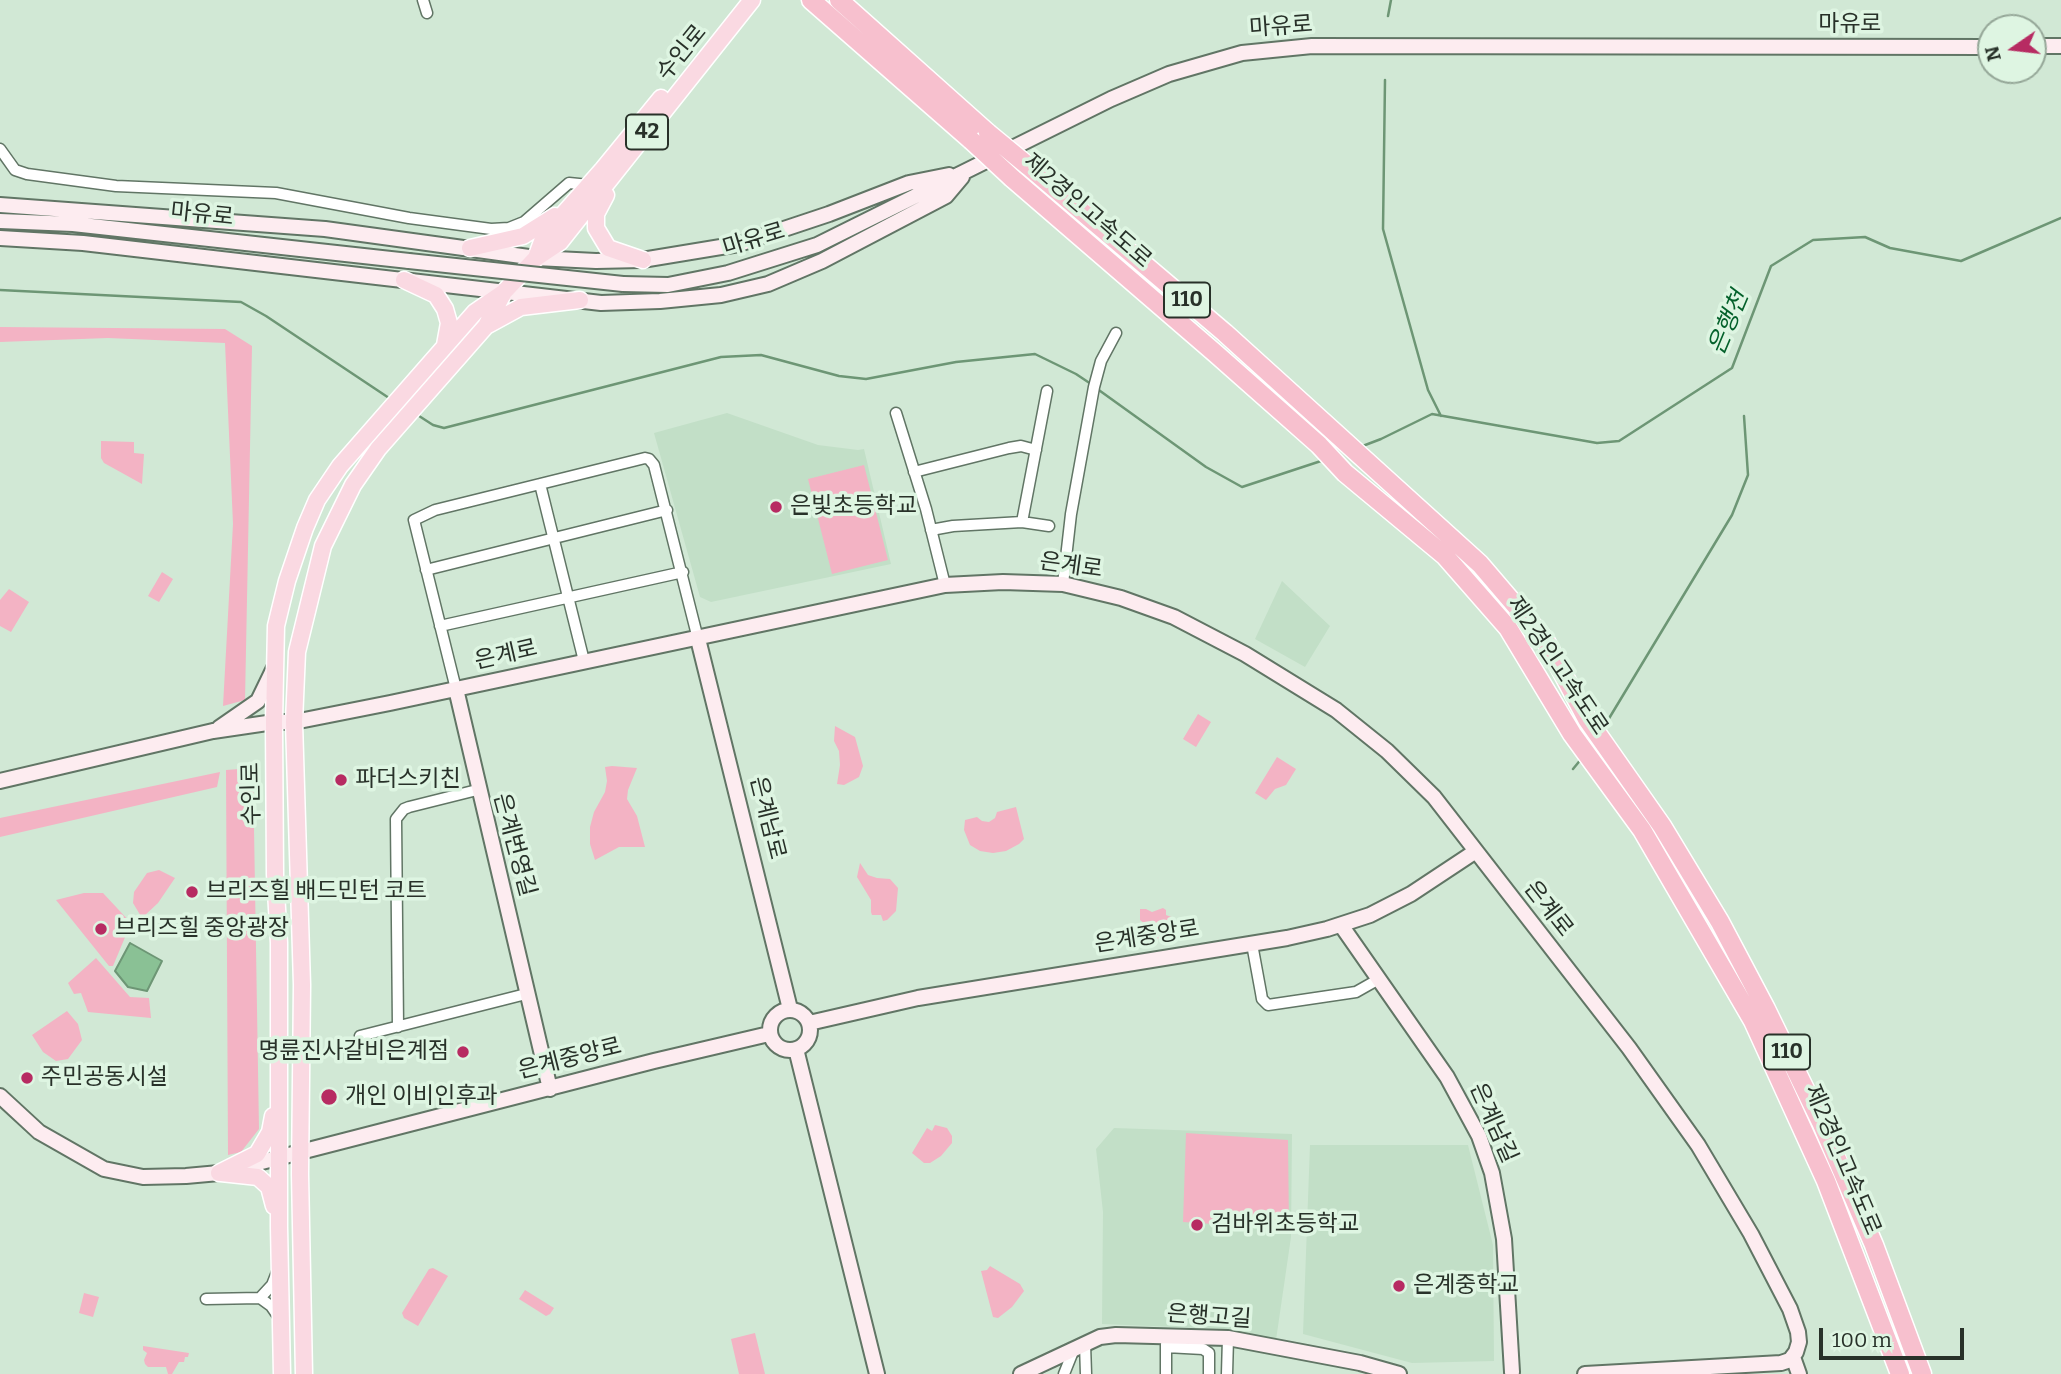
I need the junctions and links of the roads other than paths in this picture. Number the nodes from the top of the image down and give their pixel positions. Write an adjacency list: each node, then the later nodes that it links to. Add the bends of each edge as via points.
1 (423, 0): 6 (street)
2 (740, 0): 11 (main road, 수인로 / 42)
3 (752, 0): 9 (main road, 수인로 / 42)
4 (811, 0): 90 (highway, 제2경인고속도로 / 110, bridge, via 1444,556 1508,628 1572,734 1648,841 1753,1021 1826,1181)
5 (839, 0): 91 (highway, 제2경인고속도로 / 110, bridge, via 988,133 1226,333 1480,564 1545,640 1587,719 1701,890 1766,1009 1869,1233)
6 (427, 13)
7 (1977, 47): 10 (street, 마유로, via 1312,47 1242,53 1169,74)
8 (0, 149): 11 (street, via 15,170 27,174 116,186 276,193 491,229 524,222 569,183)
9 (625, 160): 17 (main road, 수인로 / 42, via 560,242); 18 (main road, via 596,214 596,228 608,248)
10 (967, 171): 14 (street, 마유로, bridge, via 817,245 729,273 668,285 623,284 73,223); 18 (street, via 909,183 739,244); 21 (street, via 946,195 822,261 768,284 721,295 660,301)
11 (589, 185): 13 (main road, 수인로 / 42)
12 (5, 205): 16 (street, via 325,229)
13 (569, 208): 16 (main road, via 523,236); 17 (main road, 수인로 / 42, via 544,236)
14 (0, 221)
15 (0, 237): 19 (street)
16 (470, 248): 17 (street)
17 (536, 258): 18 (street); 20 (main road, 수인로 / 42)
18 (643, 260)
19 (404, 280): 20 (street); 24 (main road, via 436,295 449,323)
20 (504, 292): 21 (street); 22 (main road, 수인로 / 42); 24 (main road, 수인로 / 42, via 475,312)
21 (580, 300): 22 (main road, via 521,307)
22 (486, 326): 46 (main road, 수인로 / 42, via 377,449 323,546 297,652)
23 (1116, 333): 37 (street, via 1101,361 1088,415)
24 (446, 345): 43 (main road, 수인로 / 42, via 340,466 317,500 287,581 276,626)
25 (1047, 391): 27 (street)
26 (896, 412): 28 (street)
27 (1036, 450): 28 (street, via 1009,447); 31 (street)
28 (914, 472): 33 (street)
29 (540, 484): 30 (street, via 649,459); 34 (street); 35 (street, via 435,510 414,520)
30 (667, 510): 34 (street); 36 (street)
31 (1021, 522): 32 (street); 33 (street)
32 (1049, 526)
33 (932, 530): 38 (street)
34 (554, 539): 35 (street); 39 (street)
35 (426, 570): 40 (street)
36 (682, 572): 39 (street); 41 (street)
37 (1063, 584): 38 (street, 은계로); 50 (street, 은계로, via 1174,617 1336,710 1409,771)
38 (945, 585): 41 (street, 은계로)
39 (568, 596): 40 (street); 42 (street)
40 (440, 626): 44 (street)
41 (698, 639): 42 (street, 은계로); 55 (street, 은계남로)
42 (584, 661): 44 (street, 은계로)
43 (274, 666): 45 (main road, 수인로 / 42); 47 (street, via 258,701)
44 (456, 689): 46 (street, 은계로); 49 (street)
45 (274, 722): 46 (street, 은계로); 47 (street, 은계로); 63 (main road, 수인로 / 42)
46 (294, 722): 64 (main road, 수인로 / 42, via 302,985)
47 (213, 731): 48 (street, 은계로)
48 (0, 781)
49 (481, 789): 54 (street, 은계번영길); 57 (street, 은계번영길, via 409,807 396,819)
50 (1476, 851): 51 (street, 은계중앙로, via 1411,894); 75 (street, 은계로, via 1698,1145 1775,1278 1795,1322 1799,1342)
51 (1341, 925): 52 (street, 은계중앙로); 53 (street, 은계남길)
52 (1252, 944): 53 (street, via 1262,999 1268,1004 1356,992); 56 (street, 은계중앙로, via 918,998)
53 (1379, 979): 78 (street, 은계남길, via 1465,1107 1492,1173 1504,1239)
54 (526, 994): 57 (street); 61 (street, 은계번영길)
55 (790, 1009): 56 (street, via 802,1013); 58 (street, via 774,1016)
56 (809, 1023): 60 (street, via 809,1036)
57 (398, 1027): 59 (street)
58 (769, 1034): 60 (street, via 776,1045); 61 (street, 은계중앙로)
59 (360, 1036)
60 (796, 1049): 81 (street)
61 (550, 1089): 64 (street, 은계중앙로)
62 (0, 1096): 66 (street, via 39,1132 104,1169 163,1178)
63 (279, 1104): 65 (main road, 수인로 / 42); 66 (main road, via 268,1138 257,1154)
64 (300, 1151): 65 (street, 은계중앙로); 80 (main road, 수인로 / 42)
65 (281, 1156): 66 (street, 은계중앙로); 67 (main road, 수인로 / 42)
66 (219, 1173): 67 (main road, via 262,1180 271,1192)
67 (279, 1227): 68 (main road, 수인로 / 42)
68 (279, 1265): 69 (street, via 272,1285); 71 (main road, 수인로 / 42)
69 (260, 1298): 70 (street); 71 (street)
70 (206, 1299)
71 (280, 1319): 79 (main road, 수인로 / 42)
72 (1228, 1338): 73 (street, 은행고길); 76 (street, 은행고길); 86 (street)
73 (1166, 1342): 74 (street, 은행고길, via 1116,1335); 84 (street); 85 (street, via 1209,1353)
74 (1079, 1347): 77 (street, 은행고길); 82 (street); 83 (street)
75 (1793, 1357): 88 (street, via 1781,1363); 89 (street)
76 (1369, 1370): 87 (street, 은행고길)
77 (1025, 1373)
78 (1512, 1373)
79 (282, 1374)
80 (304, 1374)
81 (877, 1374)
82 (1064, 1374)
83 (1086, 1374)
84 (1166, 1374)
85 (1209, 1374)
86 (1227, 1374)
87 (1399, 1374)
88 (1585, 1374)
89 (1798, 1374)
90 (1900, 1374)
91 (1922, 1374)

